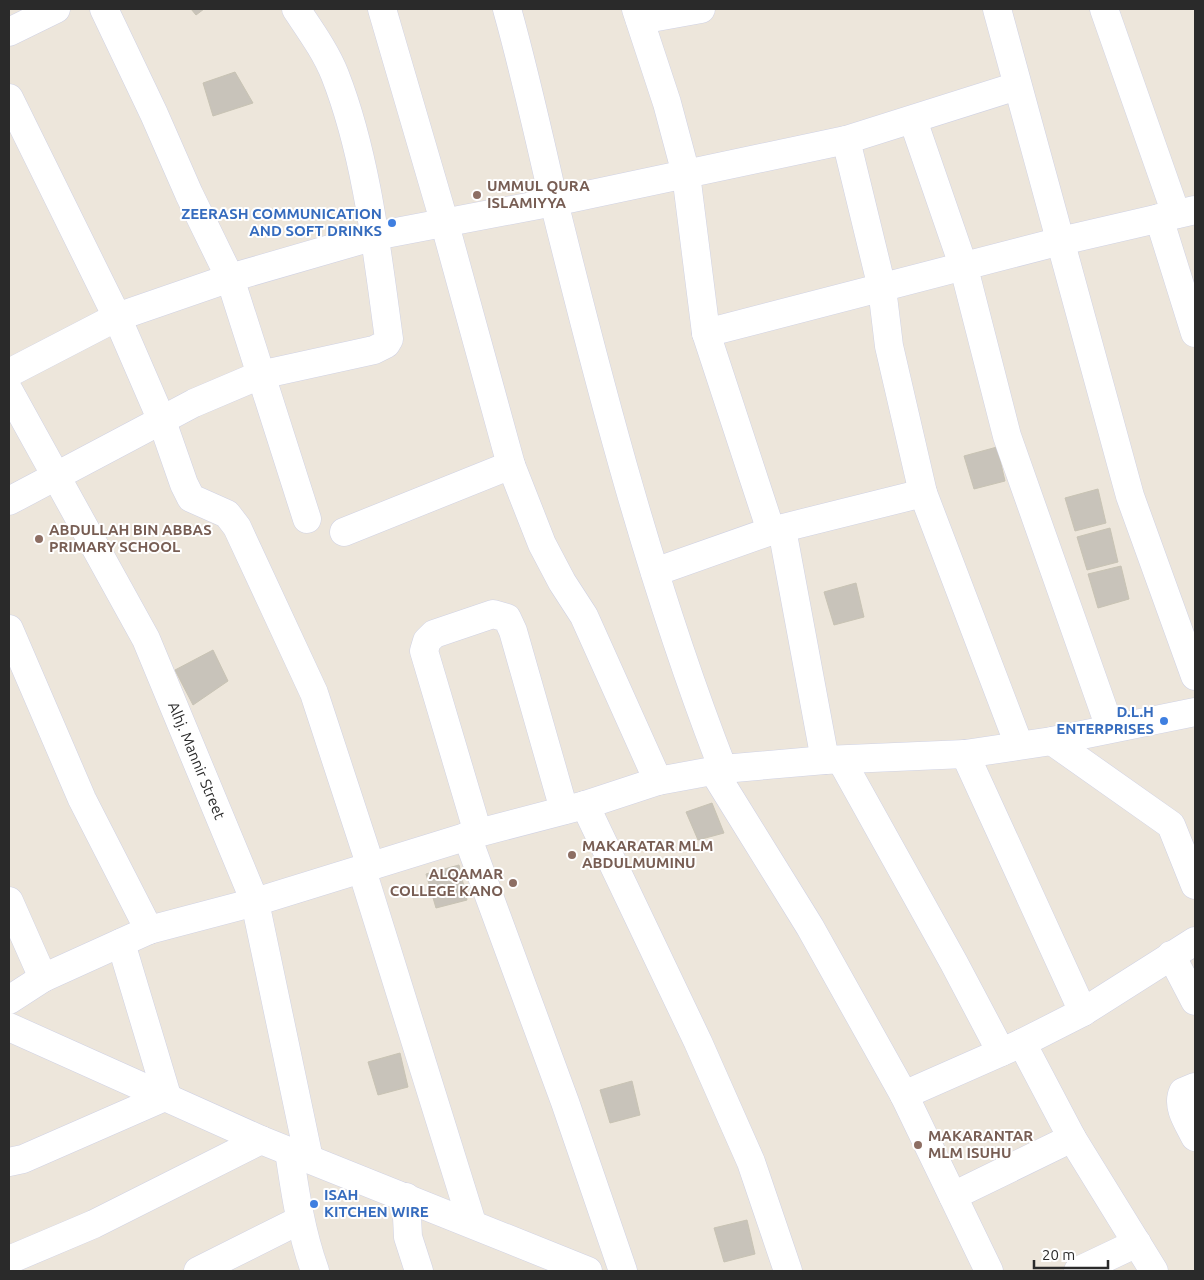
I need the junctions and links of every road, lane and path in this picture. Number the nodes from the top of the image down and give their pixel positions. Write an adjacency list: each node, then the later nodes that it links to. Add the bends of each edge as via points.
1 (56, 9): 10 (street)
2 (104, 9): 22 (street)
3 (296, 9): 19 (street, via 334,74 355,141)
4 (382, 9): 18 (street)
5 (506, 9): 16 (street)
6 (701, 9): 9 (street)
7 (997, 9): 11 (street)
8 (1104, 9): 17 (street)
9 (638, 14): 15 (street)
10 (9, 32)
11 (1017, 86): 13 (street); 20 (street)
12 (9, 98): 24 (street)
13 (913, 120): 14 (street); 21 (street)
14 (846, 140): 15 (street); 23 (street)
15 (686, 174): 16 (street); 25 (street)
16 (554, 202): 18 (street); 38 (street)
17 (1177, 214): 20 (street); 26 (street)
18 (444, 221): 19 (street); 31 (street)
19 (375, 236): 22 (street); 28 (street, via 389,339 386,344 374,350)
20 (1061, 241): 21 (street); 40 (street, via 1130,496)
21 (964, 268): 23 (street); 42 (street, via 1007,436)
22 (230, 278): 24 (street); 28 (street)
23 (882, 288): 25 (street); 33 (street, via 891,355)
24 (117, 317): 27 (street); 30 (street)
25 (706, 333): 36 (street, via 718,375)
26 (1195, 333)
27 (9, 373)
28 (260, 375): 30 (street); 35 (street)
29 (9, 391): 32 (street, Alhj. Mannir Street)
30 (162, 420): 32 (street); 51 (street, via 192,498 227,514 237,527 314,693)
31 (510, 465): 37 (street); 48 (street, via 542,544 584,616)
32 (54, 476): 34 (street); 54 (street, Alhj. Mannir Street, via 146,639)
33 (923, 493): 36 (street); 44 (street)
34 (9, 501)
35 (307, 520)
36 (776, 530): 38 (street); 46 (street)
37 (344, 532)
38 (655, 572): 47 (street)
39 (9, 630): 55 (street, via 82,799)
40 (1195, 676)
41 (1195, 712): 42 (street)
42 (1110, 728): 43 (street)
43 (1052, 740): 44 (street); 52 (street, via 1171,824)
44 (1019, 745): 45 (street)
45 (965, 754): 46 (street); 62 (street)
46 (833, 760): 47 (street); 64 (street, via 954,963)
47 (718, 771): 48 (street); 66 (street)
48 (658, 781): 49 (street)
49 (575, 807): 50 (street); 50 (street, via 513,631 507,618 493,614 434,634 424,651); 85 (street, via 698,1042 750,1162)
50 (472, 835): 51 (street); 84 (street)
51 (367, 868): 54 (street); 76 (street)
52 (1195, 884)
53 (9, 901): 59 (street)
54 (255, 902): 55 (street); 71 (street, Alhj. Mannir Street)
55 (149, 930): 57 (street)
56 (1195, 941): 58 (street)
57 (121, 943): 59 (street); 67 (street)
58 (1172, 955): 61 (street); 62 (street)
59 (42, 978): 60 (street)
60 (9, 1000)
61 (1195, 1001)
62 (1083, 1012): 64 (street)
63 (9, 1027): 67 (street)
64 (1011, 1047): 66 (street); 68 (street)
65 (1195, 1087): 69 (street, via 1183,1092 1180,1105)
66 (904, 1095): 73 (street)
67 (167, 1096): 70 (street); 72 (street, via 23,1159)
68 (1072, 1138): 73 (street); 77 (street)
69 (1195, 1138)
70 (260, 1140): 71 (street); 78 (street, via 94,1224)
71 (299, 1155): 74 (street); 75 (street, Alhj. Mannir Street)
72 (9, 1162)
73 (953, 1196): 86 (street)
74 (406, 1197): 76 (street); 82 (street, via 408,1237)
75 (300, 1220): 80 (street); 81 (street, Alhj. Mannir Street)
76 (472, 1223): 79 (street)
77 (1137, 1243): 87 (street); 88 (street)
78 (9, 1260)
79 (553, 1264): 83 (street)
80 (198, 1271)
81 (315, 1271)
82 (419, 1271)
83 (588, 1271)
84 (623, 1271)
85 (788, 1271)
86 (988, 1271)
87 (1078, 1271)
88 (1154, 1271)

